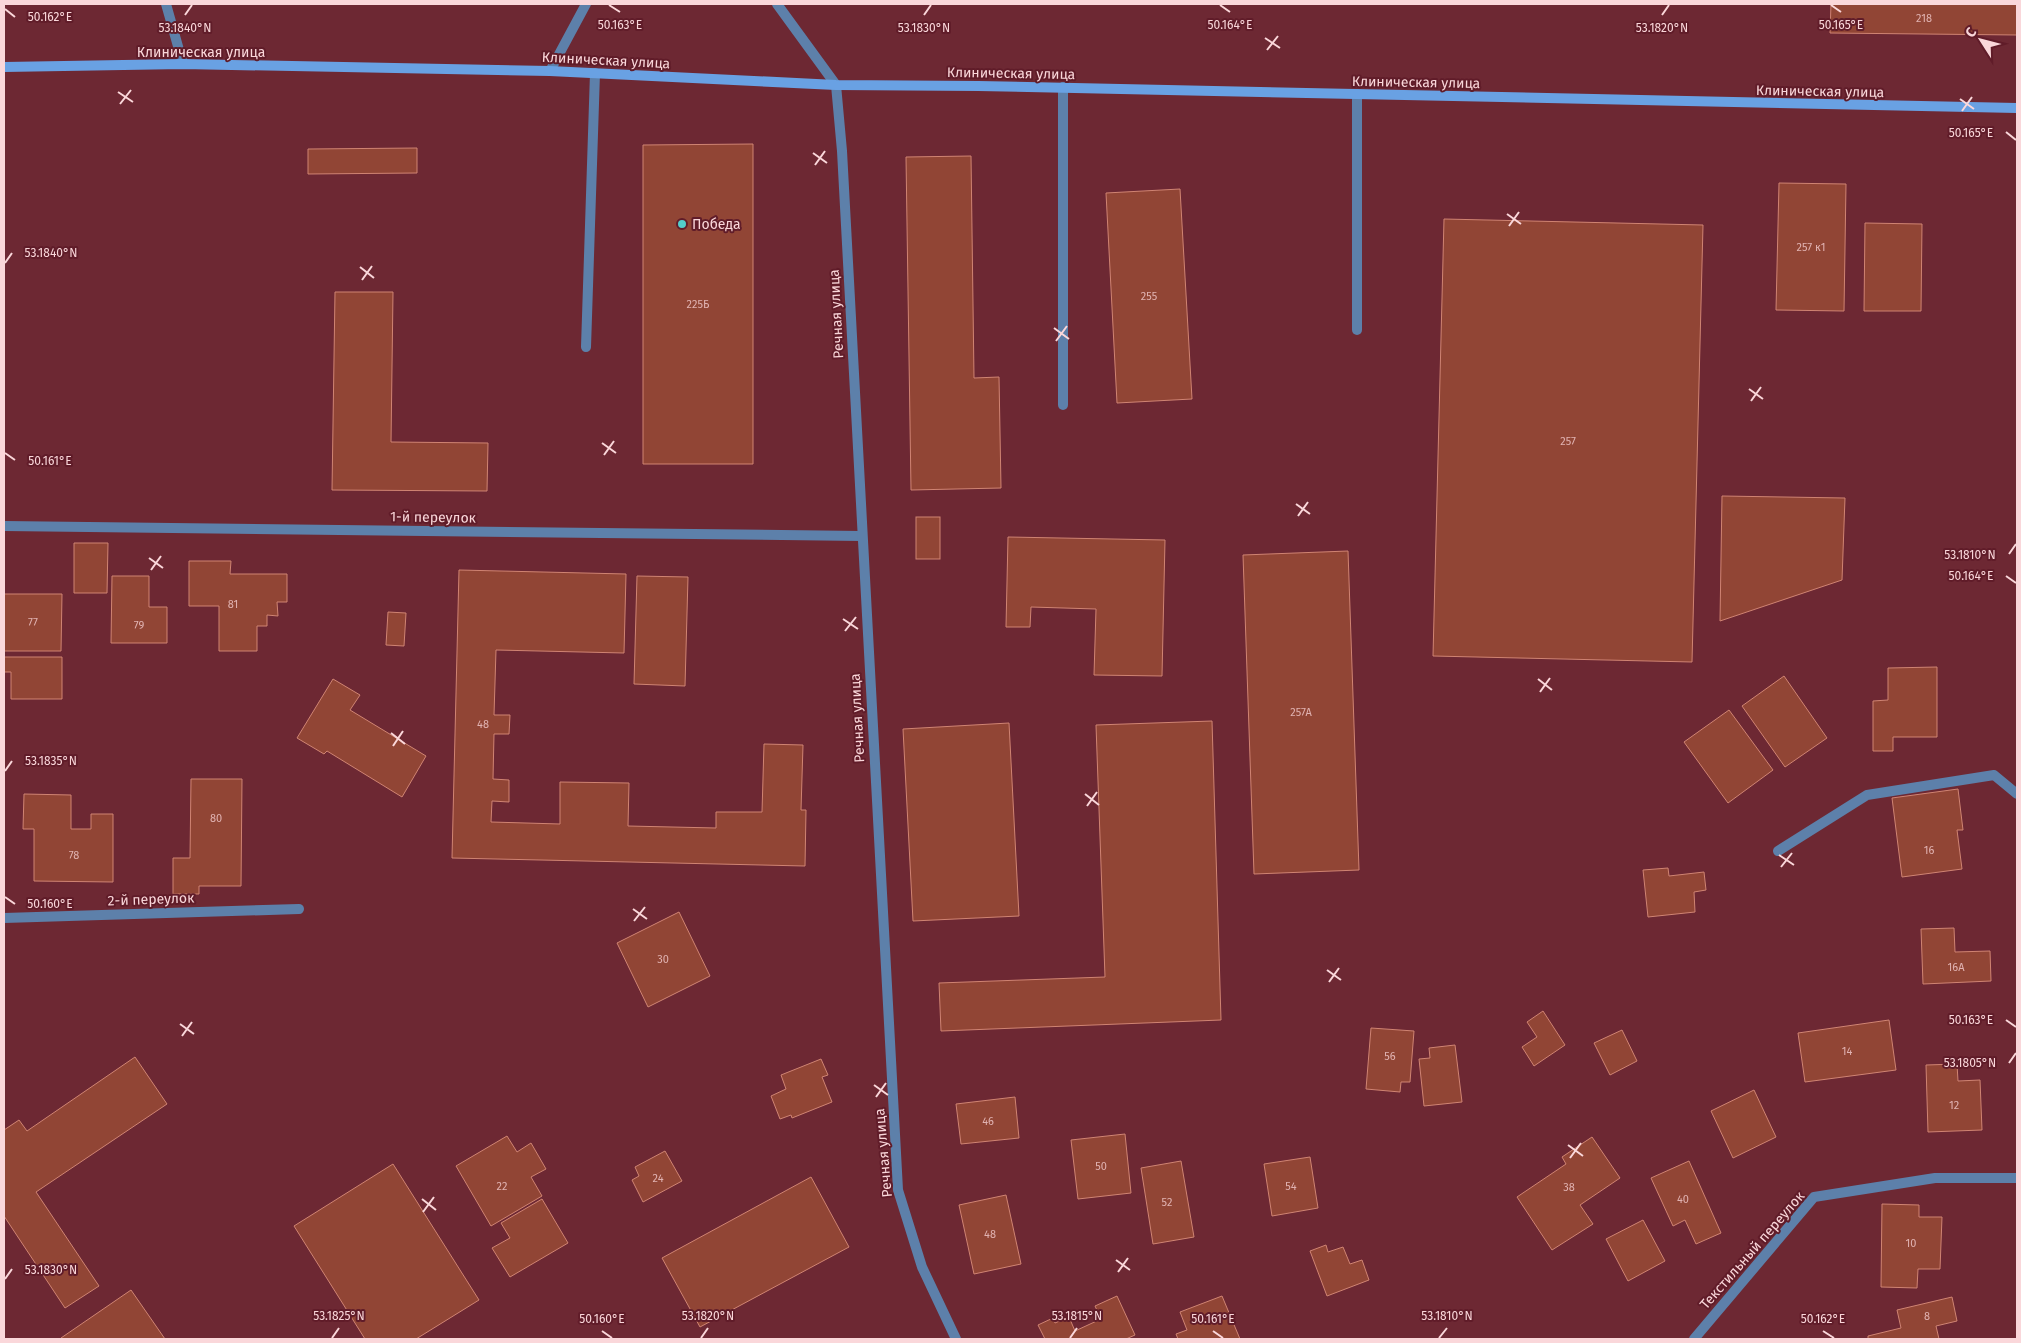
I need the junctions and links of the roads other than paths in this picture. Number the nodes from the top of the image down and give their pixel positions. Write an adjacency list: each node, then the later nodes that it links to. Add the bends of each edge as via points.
1 (166, 4): 4 (street)
2 (586, 4): 6 (street)
3 (777, 4): 8 (street)
4 (183, 64): 5 (main road, Клиническая улица); 6 (main road, Клиническая улица)
5 (4, 67)
6 (550, 71): 7 (main road, Клиническая улица)
7 (595, 73): 8 (main road, Клиническая улица); 13 (street)
8 (836, 84): 9 (main road, Клиническая улица); 16 (street, Речная улица)
9 (1063, 87): 10 (main road, Клиническая улица); 14 (street)
10 (1357, 94): 11 (main road, Клиническая улица); 12 (street)
11 (2017, 108)
12 (1357, 330)
13 (586, 347)
14 (1064, 405)
15 (4, 526): 16 (street, 1-й переулок)
16 (861, 536): 22 (street, Речная улица, via 898,1190 922,1268)
17 (2017, 794): 18 (street, via 1994,775 1867,795)
18 (1778, 851)
19 (299, 909): 20 (street, 2-й переулок)
20 (4, 918)
21 (2017, 1178): 23 (street, Текстильный переулок, via 1935,1178 1814,1197)
22 (956, 1339)
23 (1694, 1339)

